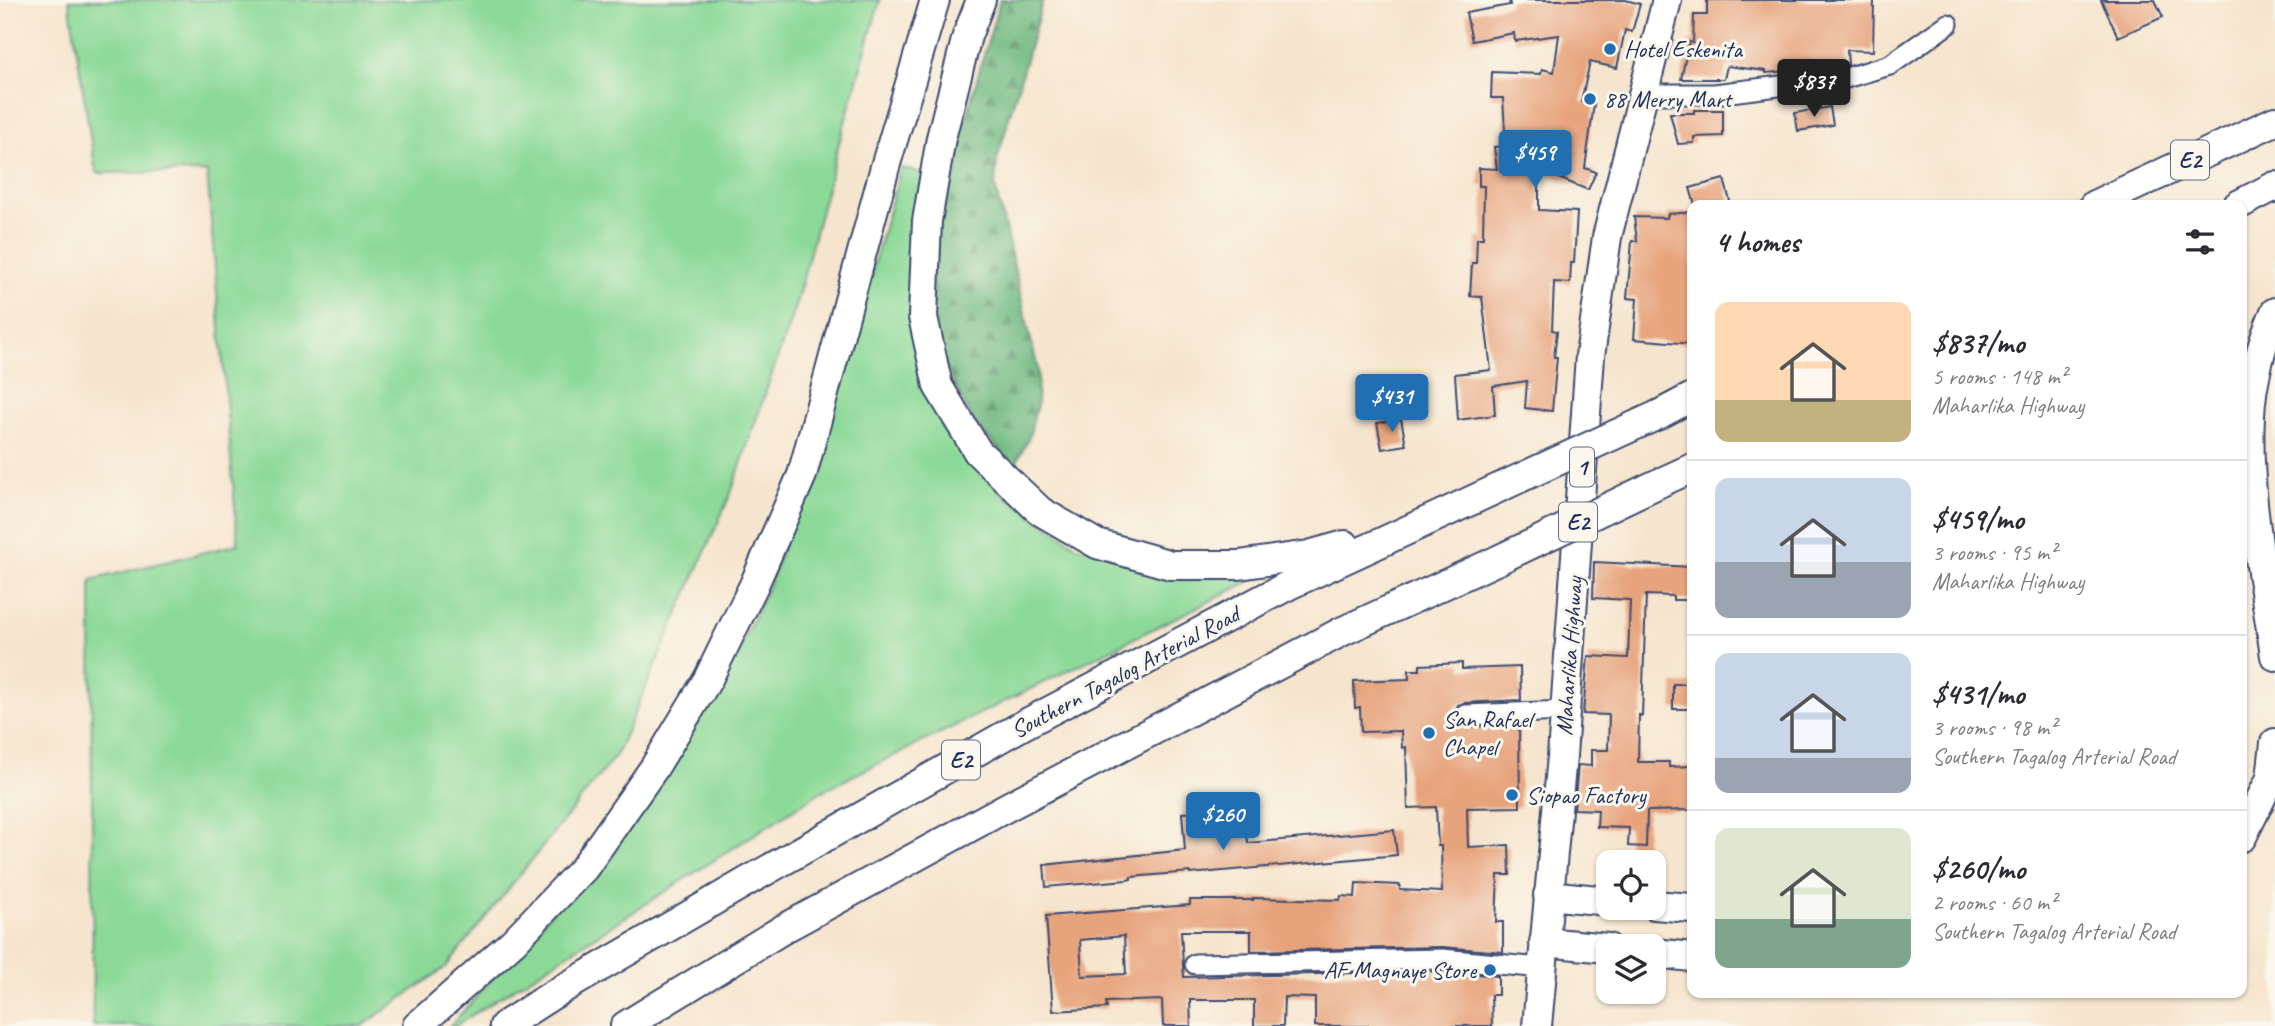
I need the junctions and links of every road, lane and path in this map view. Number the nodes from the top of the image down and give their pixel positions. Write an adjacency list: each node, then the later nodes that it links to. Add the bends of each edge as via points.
1 (935, 0): 28 (highway, via 802,475 708,679 584,869 513,942)
2 (981, 0): 13 (highway, via 941,138 927,221 923,317 938,386 978,452 1040,510 1097,544 1171,565 1239,565 1309,555)
3 (1667, 0): 5 (highway, Maharlika Highway / 1)
4 (1948, 24): 5 (street, via 1890,65 1846,78 1714,94)
5 (1644, 94): 15 (highway, Maharlika Highway / 1, via 1607,237 1590,356)
6 (2275, 121): 8 (highway, E2)
7 (2275, 186): 9 (highway)
8 (2104, 200)
9 (2247, 200)
10 (2275, 312): 14 (highway, via 2264,338 2249,413 2250,461)
11 (1687, 400): 13 (highway, Southern Tagalog Arterial Road / E2, bridge)
12 (1687, 470): 30 (highway, E2, bridge, via 1343,631 785,928)
13 (1431, 520): 29 (highway, Southern Tagalog Arterial Road / E2, via 1289,585 1025,723)
14 (2275, 656)
15 (1565, 711): 16 (street); 19 (highway, Maharlika Highway / 1)
16 (1465, 715)
17 (2275, 743): 18 (highway, via 2271,778)
18 (2247, 827)
19 (1548, 895): 20 (highway); 25 (highway, Maharlika Highway / 1)
20 (1596, 900)
21 (1666, 906): 22 (highway)
22 (1687, 908)
23 (1596, 949): 25 (highway)
24 (1666, 954): 26 (highway)
25 (1544, 955): 27 (street); 31 (highway, Maharlika Highway / 1)
26 (1687, 956)
27 (1195, 964)
28 (417, 1026)
29 (504, 1026)
30 (625, 1026)
31 (1537, 1026)

